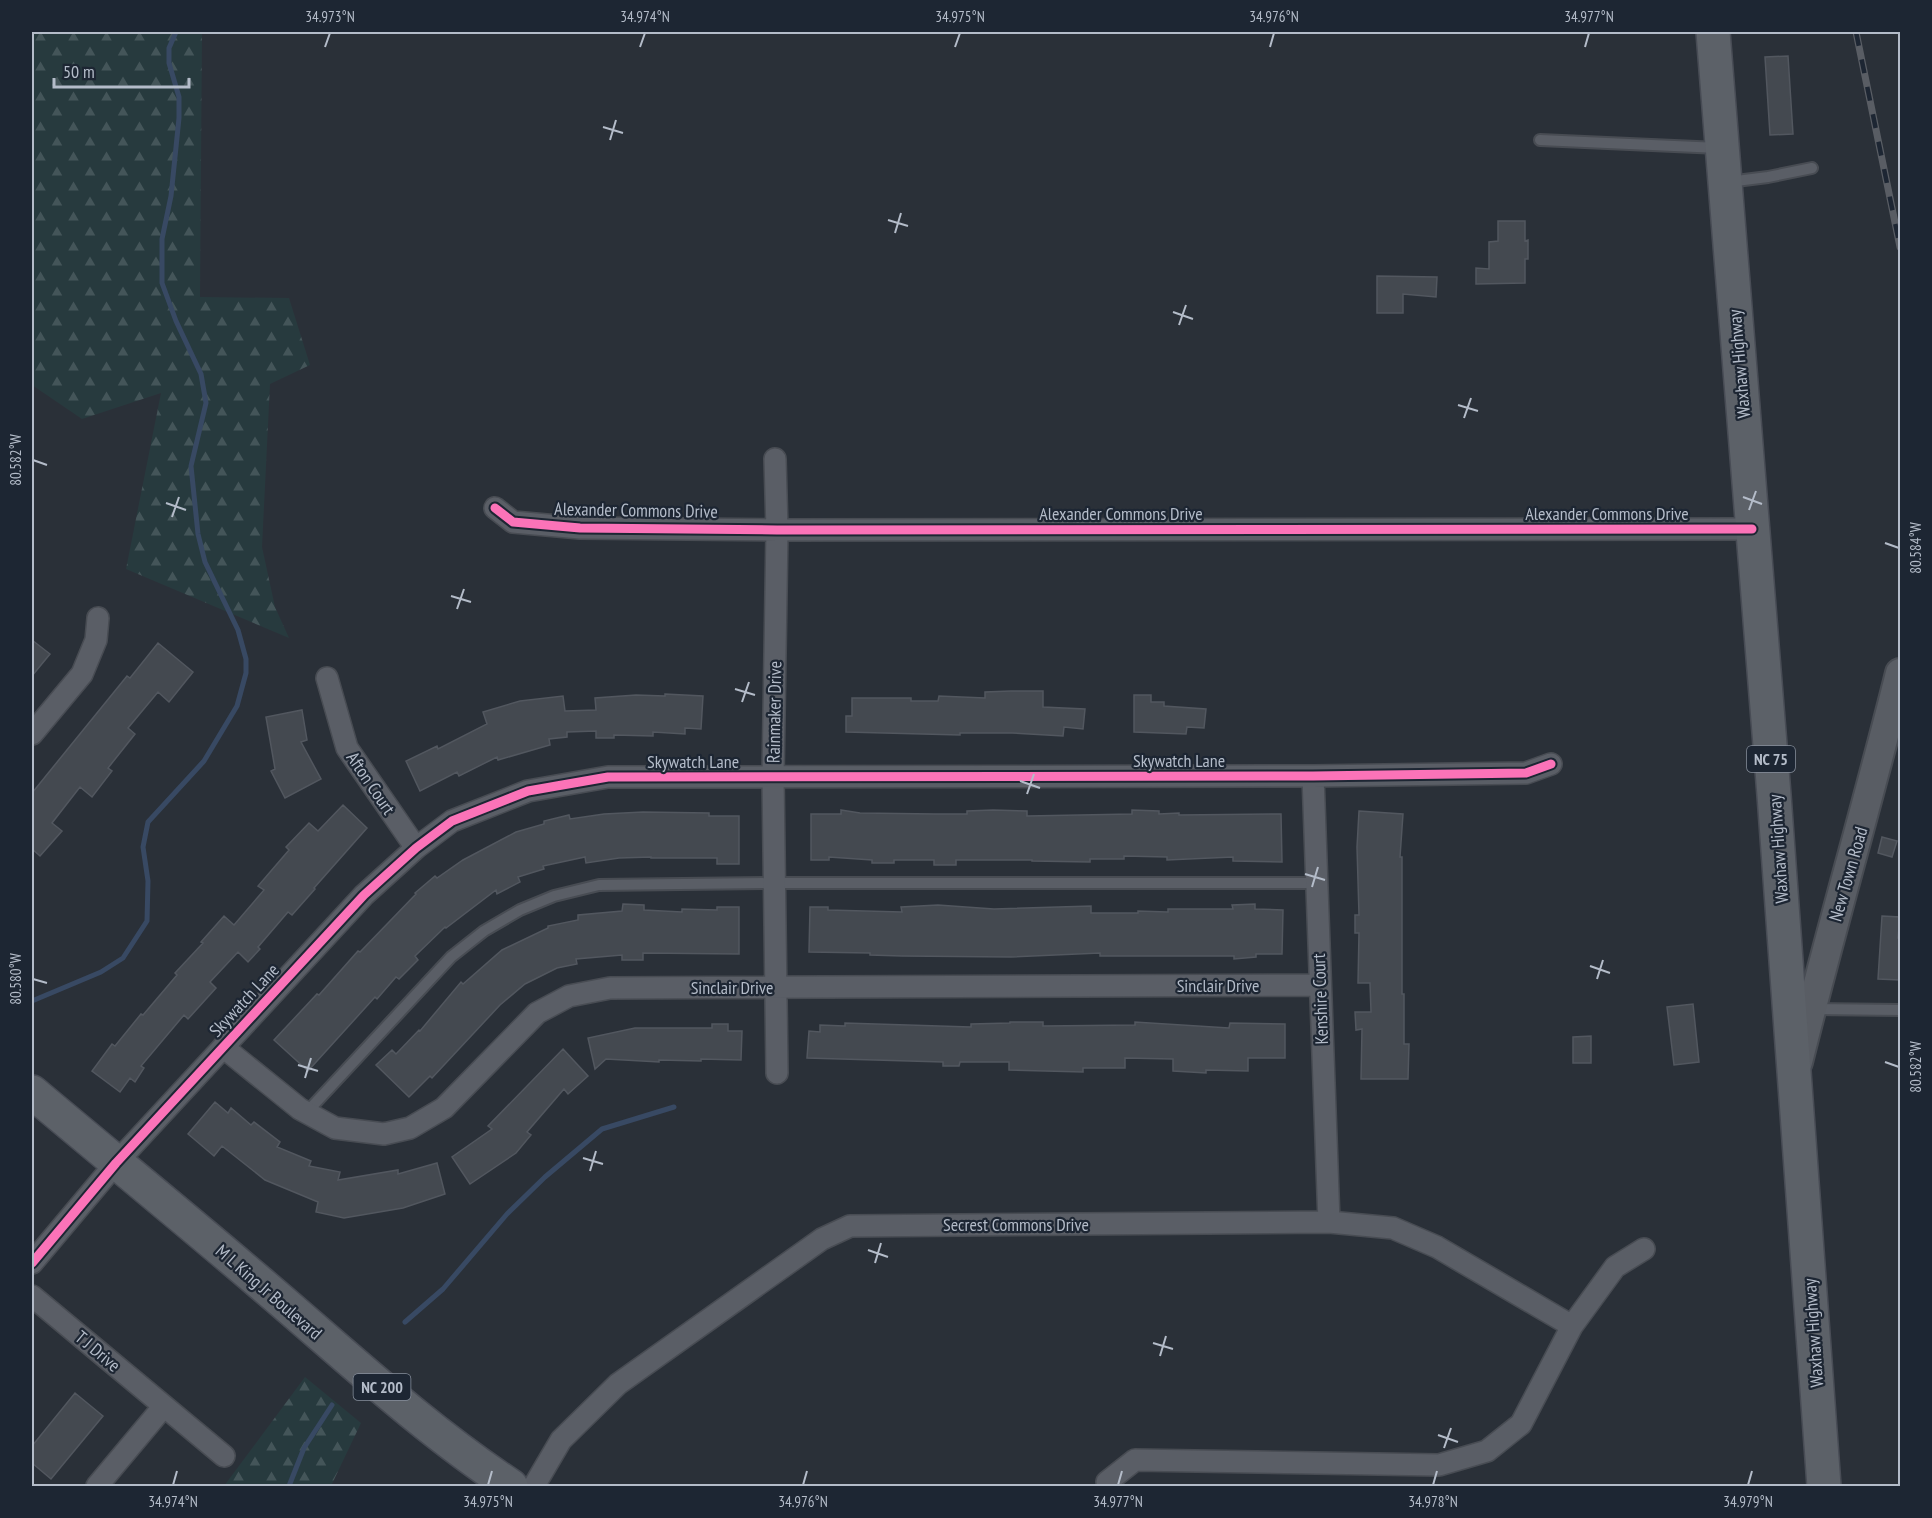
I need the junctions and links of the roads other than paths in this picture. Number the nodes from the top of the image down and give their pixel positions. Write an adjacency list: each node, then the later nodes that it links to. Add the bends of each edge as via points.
1 (1713, 32): 3 (main road, Waxhaw Highway / NC 75)
2 (1540, 140): 3 (lane)
3 (1722, 148): 5 (main road, Waxhaw Highway / NC 75)
4 (1812, 168): 5 (lane)
5 (1725, 182): 8 (main road, Waxhaw Highway / NC 75)
6 (775, 459): 9 (street, Rainmaker Drive)
7 (495, 508): 9 (street, Alexander Commons Drive, via 513,522 580,528)
8 (1752, 529): 9 (street, Alexander Commons Drive); 26 (main road, Waxhaw Highway / NC 75)
9 (777, 530): 16 (street, Rainmaker Drive)
10 (98, 618): 13 (street, via 96,640 82,674)
11 (1900, 673): 22 (main road, New Town Road)
12 (327, 678): 17 (street, Afton Court, via 347,748)
13 (32, 734)
14 (1551, 764): 15 (street, Skywatch Lane, via 1526,773)
15 (1313, 776): 16 (street, Skywatch Lane); 19 (street, Kenshire Court)
16 (773, 777): 17 (street, Skywatch Lane, via 608,777 528,791 452,821); 18 (street, Rainmaker Drive)
17 (416, 848): 24 (street, Skywatch Lane, via 364,895)
18 (774, 883): 19 (lane); 21 (street, Rainmaker Drive); 28 (lane, via 599,885 554,896 520,910 451,957)
19 (1316, 883): 20 (street, Kenshire Court)
20 (1319, 985): 21 (street, Sinclair Drive); 30 (street, Kenshire Court)
21 (776, 987): 25 (street, Rainmaker Drive); 28 (street, Sinclair Drive, via 610,988 569,996 537,1013 444,1108 410,1128 384,1134 335,1128)
22 (1811, 1009): 23 (lane); 26 (main road, New Town Road)
23 (1900, 1010)
24 (223, 1047): 28 (street, Sinclair Drive); 29 (street, Skywatch Lane)
25 (777, 1073)
26 (1795, 1076): 41 (main road, Waxhaw Highway / NC 75)
27 (32, 1092): 29 (main road, M L King Jr Boulevard / NC 200)
28 (306, 1113)
29 (116, 1163): 32 (street, Skywatch Lane); 39 (main road, M L King Jr Boulevard / NC 200, via 425,1423)
30 (1329, 1222): 34 (street, Secrest Commons Drive, via 1393,1228 1437,1247); 40 (street, Secrest Commons Drive, via 850,1226 822,1239 618,1384 561,1440)
31 (1644, 1249): 34 (street, via 1615,1267)
32 (32, 1263)
33 (32, 1296): 35 (street, T J Drive)
34 (1572, 1326): 37 (street, via 1521,1424 1487,1451 1439,1465 1135,1460)
35 (164, 1406): 36 (street, T J Drive); 38 (street)
36 (224, 1456)
37 (1107, 1482)
38 (97, 1486)
39 (511, 1486)
40 (534, 1486)
41 (1824, 1486)

